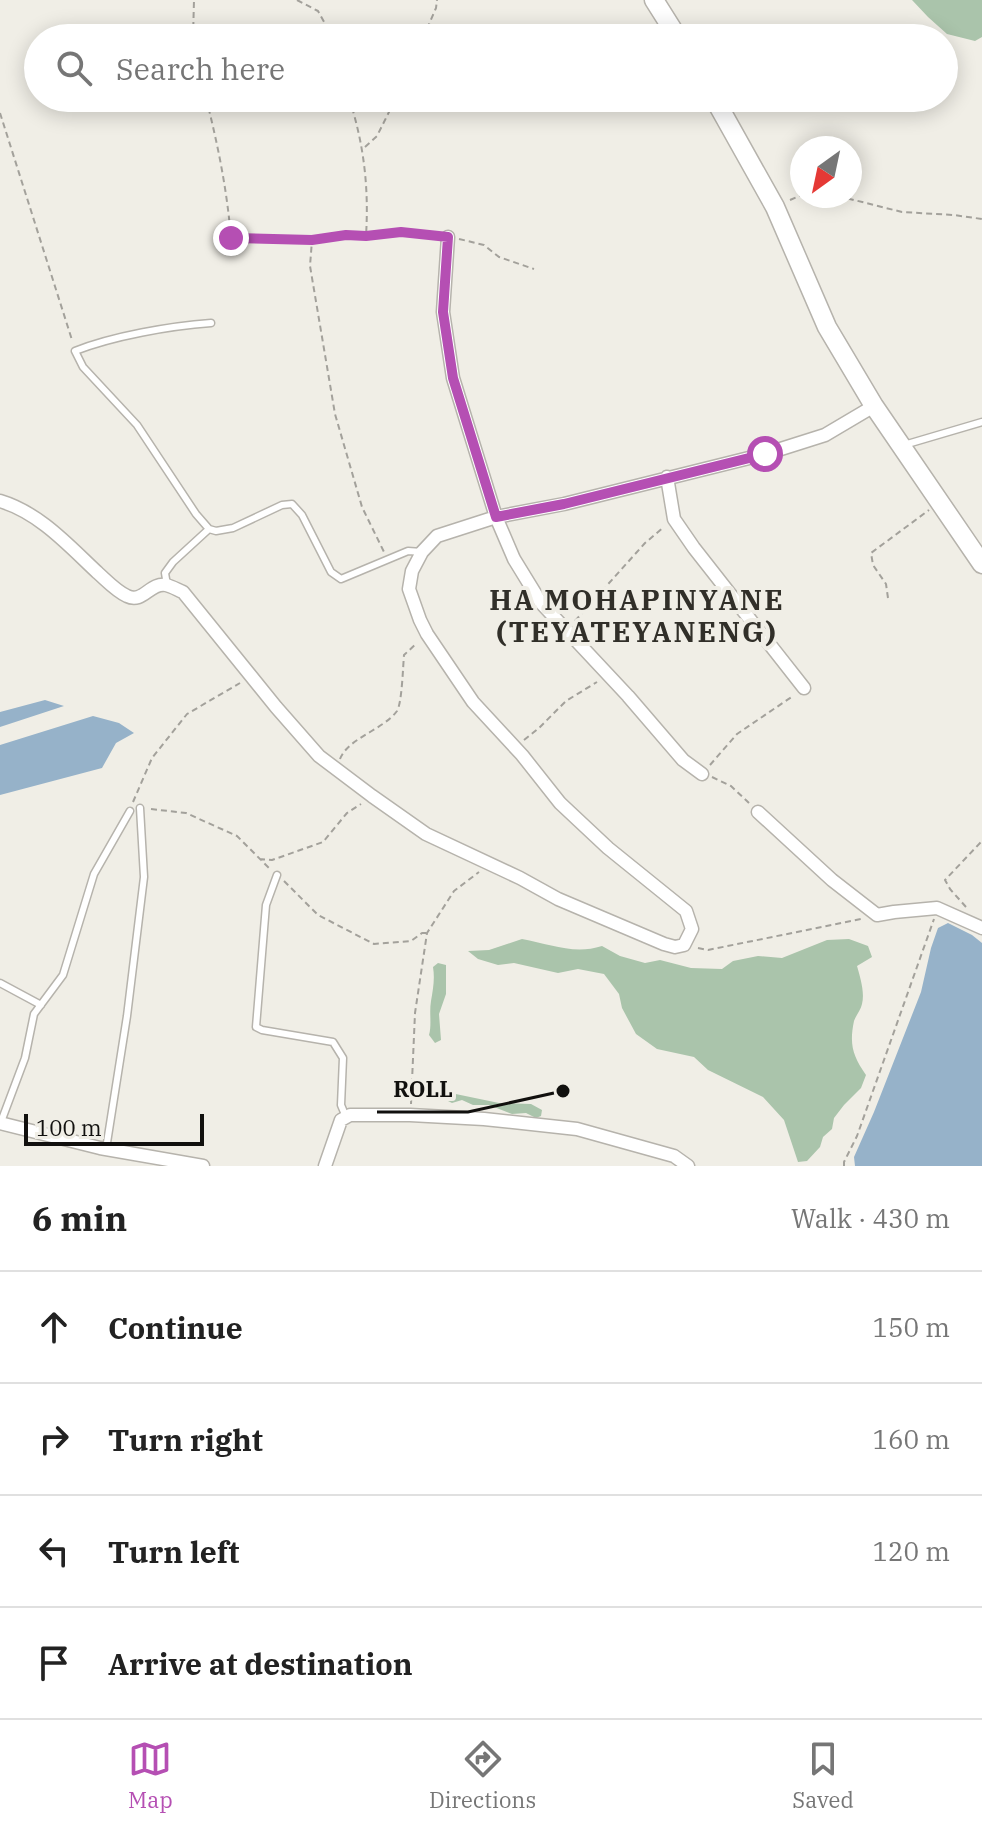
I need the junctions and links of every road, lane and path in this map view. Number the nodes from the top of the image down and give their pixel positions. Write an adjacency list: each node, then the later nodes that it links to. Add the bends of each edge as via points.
1 (194, 0): 5 (path)
2 (297, 0): 6 (path, via 318,11)
3 (437, 0): 7 (path)
4 (654, 0): 8 (main road)
5 (193, 24)
6 (325, 24)
7 (429, 24)
8 (669, 24)
9 (209, 112): 19 (path, via 231,238)
10 (353, 112): 14 (path)
11 (389, 112): 14 (path)
12 (722, 112): 23 (main road, via 775,207 827,327)
13 (0, 113): 22 (path)
14 (363, 149): 17 (path)
15 (862, 202): 16 (path, via 902,212)
16 (982, 219)
17 (366, 236): 18 (path, via 401,232); 19 (path)
18 (448, 237): 20 (path, via 484,245 499,257); 29 (street, via 443,312 453,378)
19 (312, 240): 33 (path, via 310,266 335,414 362,507)
20 (534, 269)
21 (211, 323): 22 (lane)
22 (75, 351): 31 (lane, via 83,367 137,425)
23 (874, 406): 25 (main road); 26 (street, via 825,435)
24 (982, 422): 25 (lane)
25 (900, 446): 28 (main road)
26 (667, 477): 29 (street); 30 (street)
27 (0, 501): 35 (street, via 48,527 130,598)
28 (939, 502): 34 (main road); 36 (path, via 871,553)
29 (496, 517): 32 (street, via 437,536); 37 (street, via 541,603)
30 (674, 519): 37 (path, via 645,543); 41 (street)
31 (209, 529): 33 (lane, via 233,528 292,504 331,572 341,579); 35 (lane, via 173,562 165,573)
32 (422, 552): 33 (lane, via 408,551); 38 (street, via 409,589)
33 (388, 561)
34 (982, 564)
35 (167, 585): 40 (street, via 183,592)
36 (888, 598)
37 (566, 631): 39 (street)
38 (427, 634): 42 (street, via 473,702); 43 (path, via 404,655 399,709 343,750)
39 (609, 675): 42 (path, via 566,701 522,741); 44 (street, via 683,760)
40 (252, 677): 43 (street); 47 (path, via 187,714 152,758)
41 (804, 688): 44 (path, via 737,734)
42 (522, 755): 57 (street, via 560,803 686,911 692,929)
43 (336, 769): 45 (street)
44 (702, 774): 48 (path, via 731,786)
45 (372, 796): 50 (path, via 347,813 323,842 272,860); 51 (street, via 426,834)
46 (140, 808): 63 (lane, via 144,877)
47 (130, 811): 59 (lane, via 94,874 63,975)
48 (758, 812): 55 (street)
49 (982, 841): 54 (path, via 945,880)
50 (259, 859)
51 (490, 864): 57 (street, via 664,944); 60 (path, via 454,891 427,933 415,1013)
52 (277, 875): 61 (lane, via 266,905 256,1027 333,1042 343,1058 341,1105)
53 (937, 908): 55 (street); 56 (street); 67 (path)
54 (973, 912)
55 (877, 915): 57 (path, via 708,950)
56 (982, 928)
57 (684, 945)
58 (0, 983): 59 (lane)
59 (41, 1005): 62 (lane)
60 (410, 1115): 61 (street); 66 (street, via 577,1129 674,1156)
61 (346, 1117): 65 (street)
62 (0, 1123): 63 (street)
63 (106, 1149): 64 (street)
64 (203, 1166)
65 (325, 1166)
66 (688, 1166)
67 (844, 1166)

